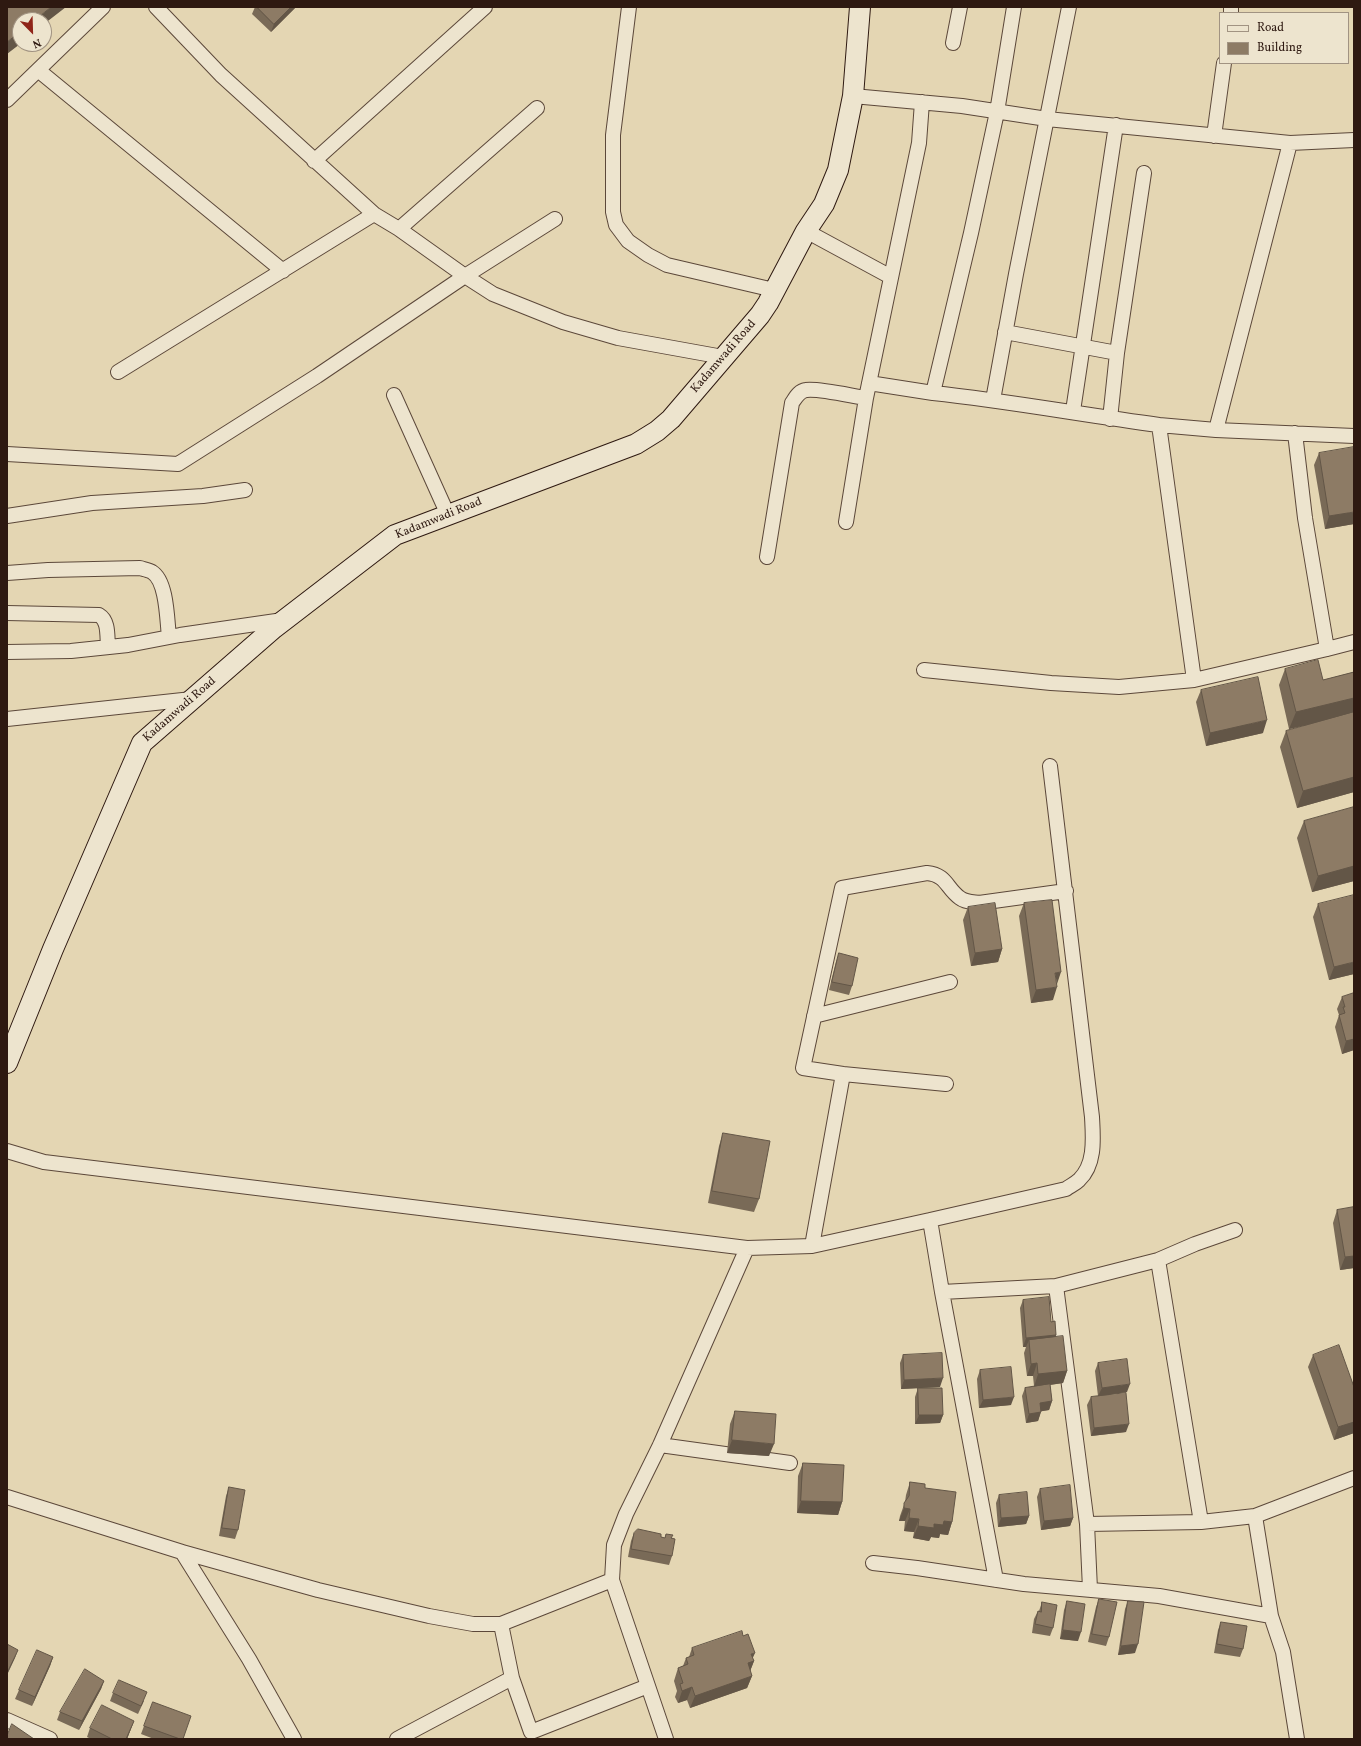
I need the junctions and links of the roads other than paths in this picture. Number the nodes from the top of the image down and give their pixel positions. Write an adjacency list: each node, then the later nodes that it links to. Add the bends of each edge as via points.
1 (103, 7): 11 (street)
2 (156, 7): 22 (street, via 221,74)
3 (485, 7): 22 (street)
4 (629, 7): 31 (street, via 613,135 613,212 616,225 628,241 667,265)
5 (860, 7): 12 (street, Kadamwadi Road)
6 (960, 7): 9 (street)
7 (1014, 7): 16 (street)
8 (1068, 7): 17 (street)
9 (953, 43)
10 (1224, 64): 19 (street)
11 (38, 70): 13 (street); 28 (street)
12 (854, 96): 14 (street); 27 (street, Kadamwadi Road, via 838,170 824,204)
13 (7, 100)
14 (922, 102): 16 (street); 30 (street, via 919,143)
15 (537, 108): 26 (street)
16 (997, 112): 17 (street); 38 (street)
17 (1047, 119): 18 (street); 32 (street)
18 (1116, 126): 19 (street); 33 (street)
19 (1214, 136): 21 (street)
20 (1354, 140): 21 (street)
21 (1290, 143): 45 (street)
22 (314, 160): 24 (street)
23 (1144, 173): 34 (street)
24 (374, 214): 26 (street); 28 (street)
25 (554, 219): 29 (street)
26 (399, 229): 29 (street)
27 (806, 231): 30 (street); 31 (street, Kadamwadi Road)
28 (283, 271): 36 (street)
29 (465, 276): 35 (street, via 493,294 563,322 618,338); 48 (street, via 317,376 178,464)
30 (891, 277): 37 (street)
31 (774, 290): 35 (street, Kadamwadi Road, via 760,315)
32 (1005, 332): 33 (street); 41 (street)
33 (1083, 346): 34 (street); 42 (street)
34 (1117, 353): 43 (street)
35 (723, 357): 50 (street, Kadamwadi Road, via 671,419 636,444)
36 (118, 372)
37 (869, 383): 38 (street); 40 (street)
38 (933, 393): 41 (street)
39 (394, 395): 50 (street)
40 (866, 398): 52 (street); 53 (street, via 814,390 805,390 797,394 792,403)
41 (994, 400): 42 (street)
42 (1072, 411): 43 (street)
43 (1110, 419): 44 (street)
44 (1159, 425): 45 (street); 63 (street)
45 (1216, 430): 46 (street)
46 (1295, 433): 47 (street); 60 (street, via 1305,518)
47 (1354, 436)
48 (7, 454)
49 (245, 490): 51 (street, via 203,496 92,503)
50 (448, 515): 56 (street, Kadamwadi Road, via 395,535)
51 (7, 516)
52 (846, 522)
53 (767, 557)
54 (7, 573): 57 (street, via 140,568 152,571 163,591)
55 (7, 613): 59 (street, via 99,615 104,618 106,625)
56 (283, 620): 57 (street); 64 (street, Kadamwadi Road)
57 (169, 637): 59 (street)
58 (1354, 642): 60 (street)
59 (108, 648): 61 (street)
60 (1327, 649): 63 (street)
61 (7, 652)
62 (924, 670): 63 (street, via 1119,687)
63 (1194, 680)
64 (192, 699): 65 (street); 70 (street, Kadamwadi Road, via 142,743)
65 (7, 719)
66 (1050, 766): 67 (street)
67 (1066, 891): 69 (street, via 979,903 968,902 960,898 941,877 927,873 842,888); 74 (street, via 1092,1117 1094,1146 1089,1165 1080,1180 1066,1189)
68 (950, 982): 69 (street)
69 (814, 1016): 71 (street, via 803,1068)
70 (7, 1063)
71 (843, 1074): 72 (street); 76 (street)
72 (946, 1084)
73 (7, 1151): 77 (street, via 44,1162)
74 (930, 1220): 76 (street); 80 (street)
75 (1236, 1230): 78 (street)
76 (812, 1246): 77 (street)
77 (747, 1248): 81 (street)
78 (1158, 1260): 79 (street); 86 (street)
79 (1056, 1286): 80 (street); 87 (street)
80 (942, 1292): 91 (street)
81 (660, 1445): 82 (street); 90 (street, via 626,1514 614,1546)
82 (790, 1463)
83 (1354, 1478): 85 (street)
84 (7, 1497): 88 (street)
85 (1256, 1516): 86 (street); 93 (street)
86 (1201, 1522): 87 (street)
87 (1087, 1524): 92 (street)
88 (182, 1552): 94 (street, via 318,1590 428,1616 474,1624); 100 (street)
89 (873, 1563): 91 (street)
90 (612, 1580): 94 (street); 96 (street)
91 (996, 1580): 92 (street)
92 (1090, 1589): 93 (street, via 1159,1596)
93 (1271, 1616): 103 (street, via 1283,1652)
94 (501, 1624): 95 (street)
95 (512, 1678): 98 (street); 101 (street)
96 (648, 1686): 98 (street); 102 (street)
97 (7, 1720): 99 (street)
98 (532, 1736)
99 (50, 1739)
100 (294, 1739)
101 (397, 1739)
102 (666, 1739)
103 (1297, 1739)

